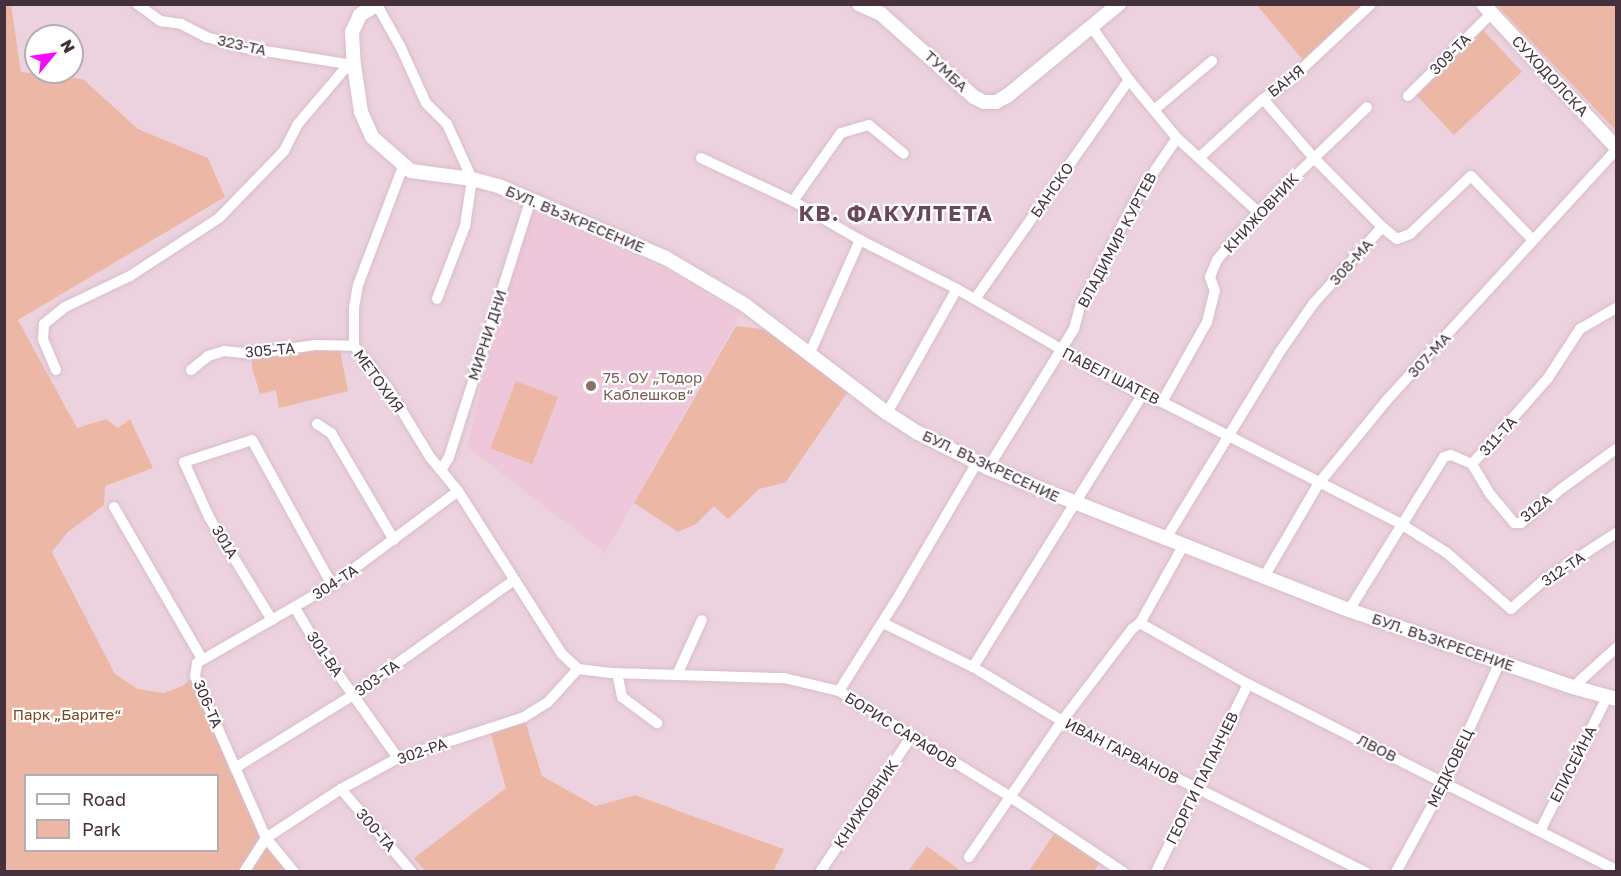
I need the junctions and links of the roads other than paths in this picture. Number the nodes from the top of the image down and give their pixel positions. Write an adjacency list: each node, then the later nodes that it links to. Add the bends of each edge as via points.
1 (138, 4): 9 (street, 323-ТА, via 160,21 181,24 206,37 246,48)
2 (859, 4): 7 (street, ТУМБА, via 881,14 984,102 996,102 1007,96)
3 (1119, 4): 7 (street)
4 (1371, 4): 12 (street, БАНЯ, via 1290,80)
5 (377, 5): 9 (street, via 360,15 355,23); 22 (street, via 426,103 447,124)
6 (1488, 9): 11 (street, 309-ТА); 16 (street, СУХОДОЛСКА)
7 (1091, 26): 10 (street)
8 (1212, 61): 14 (street)
9 (351, 64): 21 (street, via 361,112 372,136); 36 (street, via 297,125 284,151 219,218 130,276 65,307 44,324 43,339)
10 (1129, 80): 14 (street); 31 (street, БАНСКО)
11 (1408, 96)
12 (1263, 99): 18 (street, БАНЯ); 20 (street)
13 (1367, 107): 20 (street, КНИЖОВНИК)
14 (1154, 110): 15 (street)
15 (1177, 138): 18 (street); 34 (street, ВЛАДИМИР КУРТЕВ, via 1138,195)
16 (1617, 149): 28 (street, 307-МА)
17 (904, 154): 24 (street, via 869,125 841,133)
18 (1200, 157): 25 (street)
19 (701, 158): 24 (street, ПАВЕЛ ШАТЕВ)
20 (1314, 158): 25 (street, КНИЖОВНИК); 26 (street)
21 (404, 164): 22 (street, БУЛ. ВЪЗКРЕСЕНИЕ, via 411,171); 33 (street, МЕТОХИЯ, via 358,285)
22 (472, 179): 23 (street, БУЛ. ВЪЗКРЕСЕНИЕ); 30 (street, via 465,226)
23 (531, 199): 35 (street, БУЛ. ВЪЗКРЕСЕНИЕ, via 695,274 746,305); 46 (street, МИРНИ ДНИ, via 449,457)
24 (793, 201): 27 (street, ПАВЕЛ ШАТЕВ)
25 (1257, 212): 39 (street, КНИЖОВНИК, via 1217,260 1210,277 1215,291 1207,322)
26 (1382, 227): 28 (street, 308-МА, via 1397,239 1410,234 1471,176); 42 (street, 308-МА, via 1313,304)
27 (860, 240): 29 (street, ПАВЕЛ ШАТЕВ); 35 (street)
28 (1533, 240): 47 (street, 307-МА, via 1386,400)
29 (957, 289): 31 (street, ПАВЕЛ ШАТЕВ); 40 (street)
30 (437, 299)
31 (975, 299): 34 (street, ПАВЕЛ ШАТЕВ)
32 (1617, 308): 44 (street, 311-ТА, via 1580,329 1548,378)
33 (354, 346): 37 (street, 305-ТА, via 315,345 252,354 224,351 208,356); 46 (street, МЕТОХИЯ, via 388,388)
34 (1061, 351): 38 (street, ПАВЕЛ ШАТЕВ); 45 (street, ВЛАДИМИР КУРТЕВ)
35 (809, 355): 40 (street, БУЛ. ВЪЗКРЕСЕНИЕ)
36 (56, 370)
37 (192, 370)
38 (1142, 396): 39 (street, ПАВЕЛ ШАТЕВ); 49 (street)
39 (1162, 402): 42 (street, ПАВЕЛ ШАТЕВ)
40 (886, 413): 45 (street, БУЛ. ВЪЗКРЕСЕНИЕ)
41 (317, 424): 53 (street, via 331,433)
42 (1226, 436): 47 (street, ПАВЕЛ ШАТЕВ); 54 (street, 308-МА)
43 (1617, 449): 44 (street, 312А, via 1521,523 1514,523)
44 (1472, 464): 51 (street, 311-ТА, via 1451,454 1444,457)
45 (982, 466): 49 (street, БУЛ. ВЪЗКРЕСЕНИЕ); 64 (street, ВЛАДИМИР КУРТЕВ)
46 (441, 470): 48 (street, МЕТОХИЯ)
47 (1319, 483): 51 (street, ПАВЕЛ ШАТЕВ); 56 (street, 307-МА)
48 (458, 491): 53 (street, 304-ТА); 57 (street, МЕТОХИЯ)
49 (1077, 505): 54 (street, БУЛ. ВЪЗКРЕСЕНИЕ); 69 (street)
50 (114, 507): 67 (street, 306-ТА)
51 (1401, 524): 60 (street, ПАВЕЛ ШАТЕВ, via 1447,553); 61 (street, 311-ТА)
52 (1617, 532): 60 (street, 312-ТА, via 1544,580)
53 (394, 540): 58 (street, 304-ТА)
54 (1165, 540): 55 (street, БУЛ. ВЪЗКРЕСЕНИЕ)
55 (1183, 546): 56 (street, БУЛ. ВЪЗКРЕСЕНИЕ); 65 (street)
56 (1264, 578): 61 (street, БУЛ. ВЪЗКРЕСЕНИЕ)
57 (514, 580): 70 (street, МЕТОХИЯ, via 562,654); 76 (street, 303-ТА)
58 (332, 585): 59 (street, 304-ТА); 62 (street, 301А, via 252,440 183,462 210,517)
59 (296, 608): 62 (street, 304-ТА); 76 (street, 301-ВА)
60 (1511, 609)
61 (1349, 610): 68 (street, БУЛ. ВЪЗКРЕСЕНИЕ)
62 (272, 620): 67 (street, 304-ТА)
63 (702, 620): 72 (street)
64 (883, 623): 69 (street, ИВАН ГАРВАНОВ); 75 (street, ВЛАДИМИР КУРТЕВ)
65 (1140, 623): 73 (street, ЛВОВ); 78 (street)
66 (1617, 648): 74 (street)
67 (202, 659): 82 (street, 306-ТА, via 197,663 195,676)
68 (1500, 662): 74 (street, БУЛ. ВЪЗКРЕСЕНИЕ); 83 (street, МЕДКОВЕЦ)
69 (973, 667): 78 (street, ИВАН ГАРВАНОВ)
70 (578, 669): 71 (street, БОРИС САРАФОВ); 81 (street, 302-РА, via 548,702 524,717)
71 (617, 673): 72 (street, БОРИС САРАФОВ); 79 (street, via 622,697)
72 (677, 675): 75 (street, БОРИС САРАФОВ, via 784,678)
73 (1248, 684): 83 (street, ЛВОВ); 85 (street, ГЕОРГИ ПАПАНЧЕВ)
74 (1573, 687): 77 (street, БУЛ. ВЪЗКРЕСЕНИЕ)
75 (839, 691): 80 (street, БОРИС САРАФОВ)
76 (353, 695): 81 (street, 301-ВА); 82 (street, 303-ТА)
77 (1612, 698): 87 (street, ЕЛИСЕЙНА)
78 (1062, 722): 85 (street, ИВАН ГАРВАНОВ); 86 (street)
79 (657, 723)
80 (911, 737): 86 (street, БОРИС САРАФОВ); 94 (street, КНИЖОВНИК)
81 (398, 758): 84 (street, 302-РА)
82 (235, 768): 88 (street, 306-ТА)
83 (1445, 782): 87 (street, ЛВОВ); 98 (street, МЕДКОВЕЦ)
84 (341, 789): 88 (street, 302-РА); 93 (street, 300-ТА)
85 (1198, 790): 96 (street, ГЕОРГИ ПАПАНЧЕВ); 97 (street, ИВАН ГАРВАНОВ)
86 (1009, 796): 89 (street); 95 (street, БОРИС САРАФОВ)
87 (1540, 831): 90 (street, ЛВОВ)
88 (266, 838): 91 (street); 92 (street, 306-ТА)
89 (969, 857)
90 (1617, 870)
91 (244, 872)
92 (294, 872)
93 (412, 872)
94 (820, 872)
95 (1124, 872)
96 (1156, 872)
97 (1365, 872)
98 (1396, 872)

